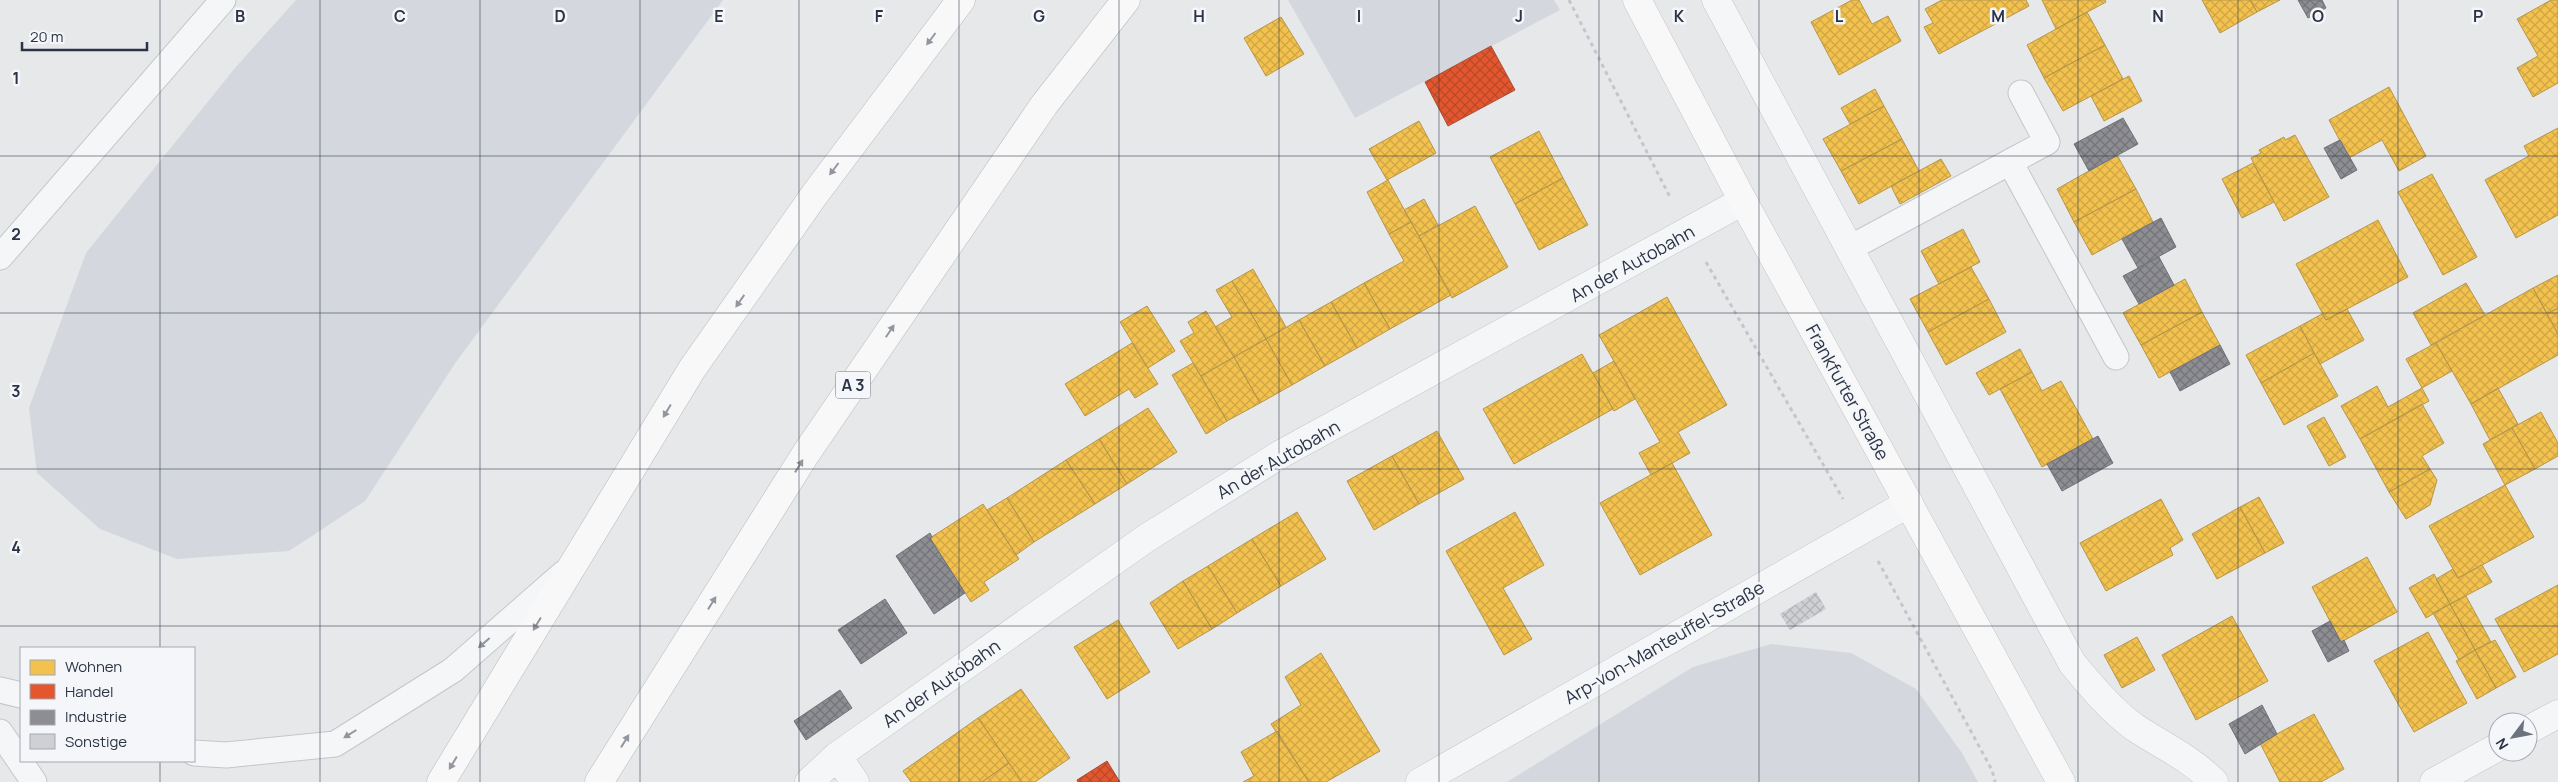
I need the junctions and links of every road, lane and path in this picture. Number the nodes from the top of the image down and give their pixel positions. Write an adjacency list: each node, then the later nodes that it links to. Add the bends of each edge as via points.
1 (223, 0): 12 (lane)
2 (961, 0): 16 (main road, one-way to 16, via 815,194 692,369)
3 (1126, 0): 29 (main road, A 3, one-way to 3, via 805,455 1044,106)
4 (1568, 0): 10 (path)
5 (1636, 0): 9 (main road, Frankfurter Straße)
6 (1716, 0): 11 (street)
7 (2021, 93): 8 (lane, via 2047,142)
8 (2010, 162): 11 (lane); 13 (lane)
9 (1743, 201): 10 (street, An der Autobahn); 14 (main road, Frankfurter Straße)
10 (1688, 232): 15 (path); 24 (street, An der Autobahn, via 1281,454 1148,537)
11 (1850, 248): 35 (street, via 2072,664 2101,698 2134,726 2195,764)
12 (0, 257)
13 (2116, 357)
14 (1909, 504): 15 (street, Arp-von-Manteuffel-Straße); 34 (main road, Frankfurter Straße)
15 (1862, 530): 32 (street, Arp-von-Manteuffel-Straße); 33 (path, via 1992,770)
16 (573, 565): 23 (lane, one-way to 23, via 454,670 335,744 226,756); 28 (main road, one-way to 28)
17 (0, 690): 18 (lane)
18 (20, 696)
19 (2558, 714): 20 (street)
20 (2538, 725)
21 (0, 732): 25 (lane)
22 (2488, 752): 36 (street)
23 (195, 753)
24 (837, 756): 30 (street, An der Autobahn); 31 (street)
25 (20, 761)
26 (20, 762): 27 (lane)
27 (34, 782)
28 (441, 782)
29 (599, 782)
30 (810, 782)
31 (855, 782)
32 (1420, 782)
33 (1995, 782)
34 (2060, 782)
35 (2214, 782)
36 (2434, 782)

